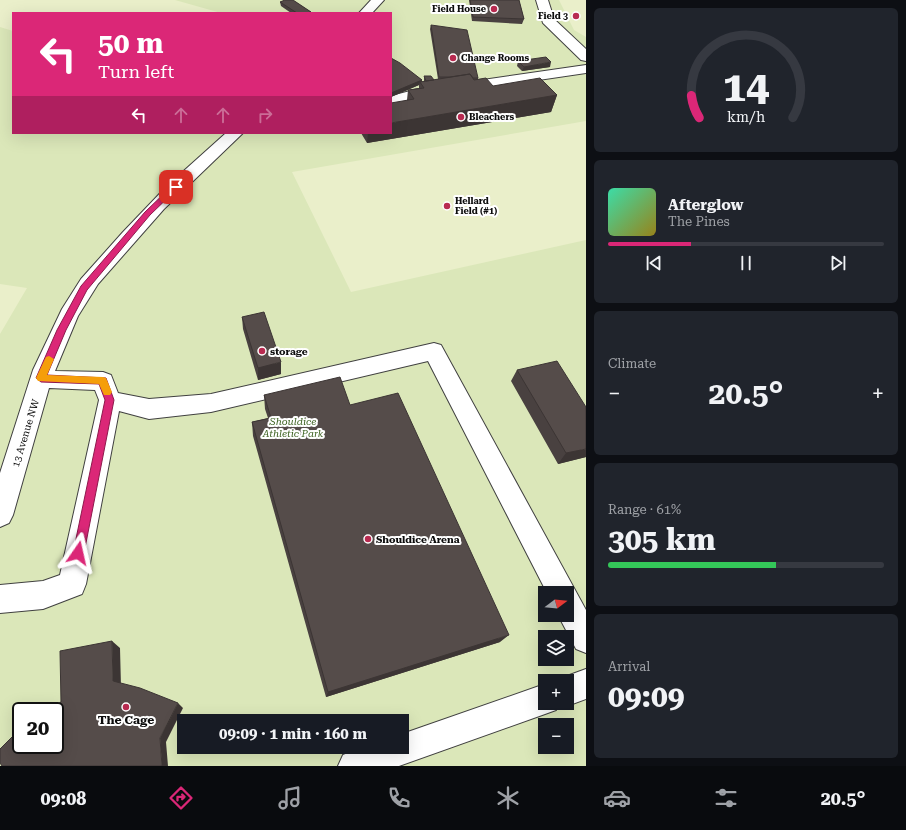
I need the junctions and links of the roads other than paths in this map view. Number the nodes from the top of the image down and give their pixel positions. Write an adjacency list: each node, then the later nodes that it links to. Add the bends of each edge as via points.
1 (378, 0): 3 (street)
2 (542, 0): 4 (street, via 548,20)
3 (366, 12)
4 (586, 57)
5 (586, 69): 6 (street, via 414,94)
6 (392, 101)
7 (234, 134): 8 (street, 13 Avenue NW, via 148,214 84,288)
8 (41, 378): 9 (street, via 103,381); 10 (street, 13 Avenue NW)
9 (110, 400): 11 (street, via 149,409 211,403 434,351); 12 (street, via 72,584 43,595)
10 (0, 515)
11 (558, 586)
12 (0, 599)
13 (574, 616): 14 (street)
14 (586, 639)
15 (586, 684): 16 (street)
16 (574, 688)
17 (538, 701): 18 (street)
18 (354, 766)

